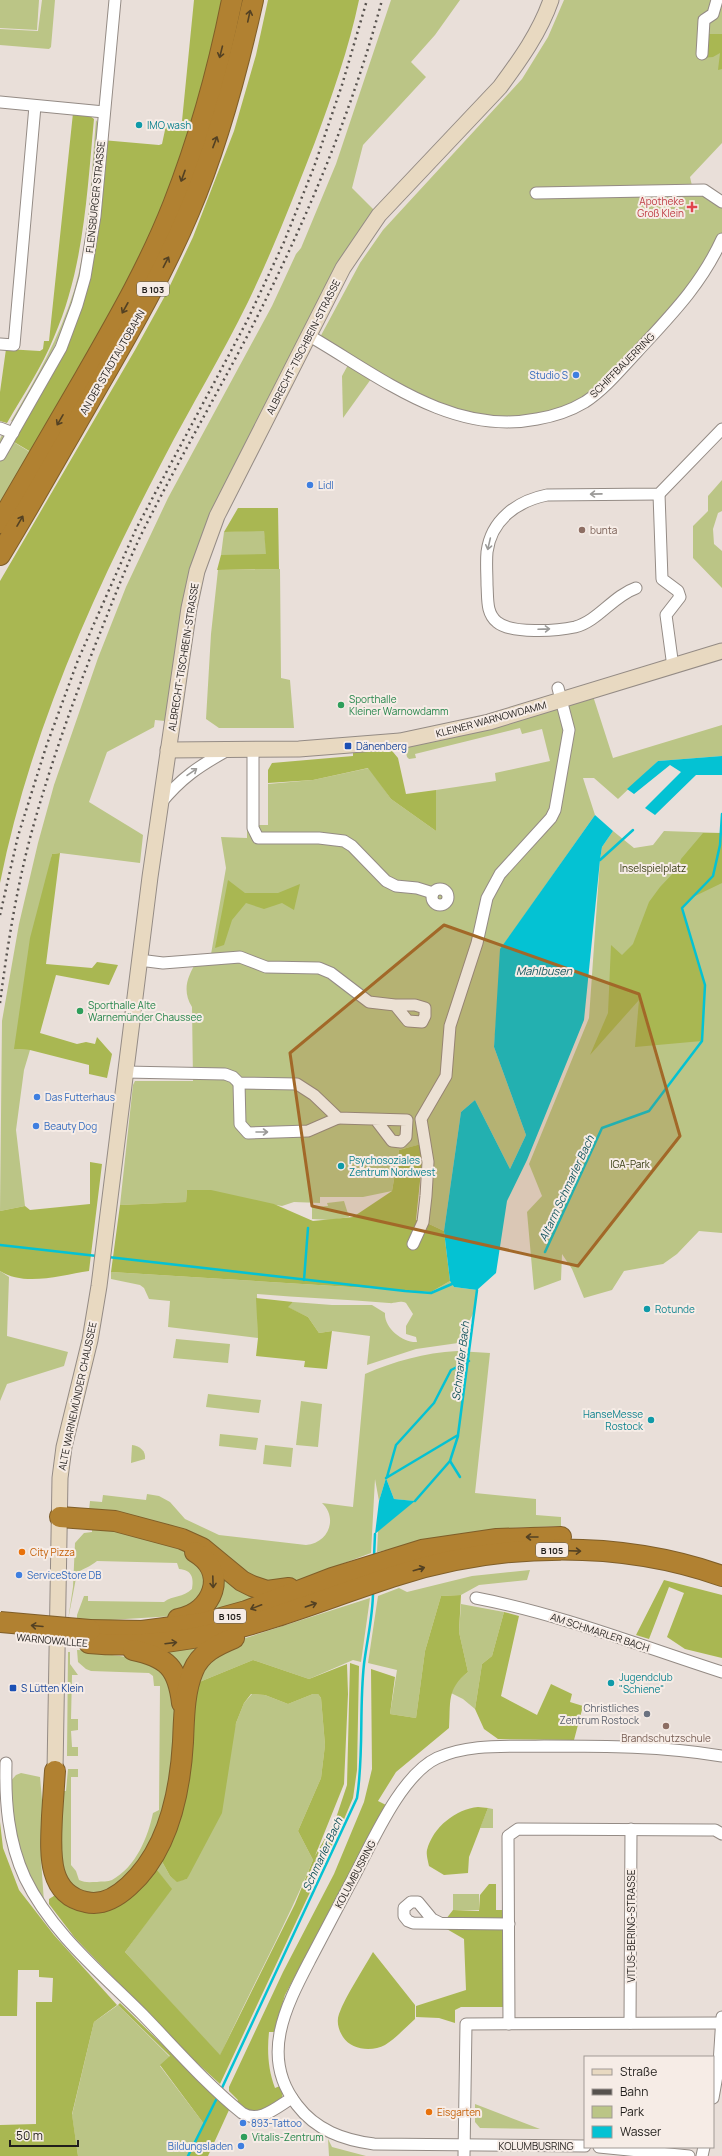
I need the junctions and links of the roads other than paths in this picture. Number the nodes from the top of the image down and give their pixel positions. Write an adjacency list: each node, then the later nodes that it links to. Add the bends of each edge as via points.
1 (115, 0): 9 (street, FLENSBURGER STRASSE)
2 (232, 0): 20 (highway, AN DER STADTAUTOBAHN / B 103, one-way to 20, via 224,42 201,125 157,242 127,304)
3 (253, 0): 21 (highway, AN DER STADTAUTOBAHN / B 103, one-way to 3, via 142,310 173,248 219,132 243,47)
4 (551, 0): 13 (street, ALBRECHT-TISCHBEIN-STRASSE, via 527,49 500,86 379,215 360,240)
5 (717, 0): 6 (street, via 713,14 704,20)
6 (702, 54)
7 (0, 102): 8 (street)
8 (35, 106): 9 (street); 14 (street, via 14,345)
9 (104, 112): 17 (street, FLENSBURGER STRASSE, via 92,245 77,305 61,348)
10 (536, 194): 11 (street, via 704,190)
11 (722, 202)
12 (722, 239): 13 (street, SCHIFFBAUERRING, via 702,278 671,316 600,390 570,410 552,416 513,423 486,422 442,411 403,392)
13 (308, 335): 28 (street, ALBRECHT-TISCHBEIN-STRASSE, via 205,544 191,602)
14 (0, 344)
15 (0, 428): 17 (street)
16 (722, 429): 19 (street)
17 (13, 433): 18 (street, FLENSBURGER STRASSE)
18 (0, 455)
19 (659, 494): 22 (street, one-way to 22, via 547,495 533,498 512,508 494,531 488,546 488,605 497,622 506,628 566,629 586,622 624,592); 24 (street, via 662,579 678,591 680,598 666,616)
20 (0, 523)
21 (0, 555)
22 (636, 588)
23 (722, 651): 24 (street, KLEINER WARNOWDAMM)
24 (673, 667): 25 (street, KLEINER WARNOWDAMM)
25 (560, 694): 27 (street, KLEINER WARNOWDAMM, via 482,723 400,742); 37 (street, via 570,730 555,810 551,818 500,874 487,898 475,949 450,1026 446,1076 421,1119 428,1162 426,1196 423,1222)
26 (230, 749): 27 (street, KLEINER WARNOWDAMM); 28 (street, KLEINER WARNOWDAMM); 29 (street, ALTE WARNEMÜNDER CHAUSSEE, one-way to 26, via 175,785 190,772)
27 (253, 749): 30 (street, via 253,828 258,838 319,838 344,841 386,881 396,886)
28 (168, 750): 29 (street, ALTE WARNEMÜNDER CHAUSSEE)
29 (160, 805): 31 (street, ALTE WARNEMÜNDER CHAUSSEE)
30 (433, 893)
31 (139, 960): 32 (street, via 163,963 229,956 247,958 266,967 320,968 331,973 369,1002); 33 (street, ALTE WARNEMÜNDER CHAUSSEE)
32 (395, 1005)
33 (125, 1072): 34 (street, via 225,1074); 38 (street, ALTE WARNEMÜNDER CHAUSSEE, via 90,1340 64,1447 60,1478)
34 (239, 1083): 35 (street, via 298,1084); 35 (street, one-way to 35, via 240,1124 248,1132 308,1131)
35 (338, 1118): 36 (street)
36 (376, 1120)
37 (413, 1244)
38 (60, 1517): 39 (highway, via 115,1521); 55 (street, ALTE WARNEMÜNDER CHAUSSEE)
39 (170, 1537): 43 (highway, via 182,1539 202,1548 242,1581 260,1589 280,1590 313,1580); 48 (highway, one-way to 48, via 205,1560 213,1577 214,1587 211,1596 204,1607 189,1616 135,1624)
40 (722, 1562): 41 (highway, B 105, one-way to 41, via 673,1549 618,1540 526,1536 444,1546)
41 (382, 1571): 42 (highway, B 105, one-way to 42, via 426,1567 472,1557 548,1550 642,1557); 44 (highway, B 105)
42 (722, 1576)
43 (332, 1578): 44 (highway, B 105); 48 (highway, B 105, one-way to 48, via 224,1618 183,1626)
44 (357, 1580): 47 (highway, B 105, one-way to 44)
45 (476, 1598): 51 (street, AM SCHMARLER BACH, via 550,1616)
46 (0, 1622): 50 (highway, WARNOWALLEE / B 105, one-way to 46, bridge)
47 (261, 1622): 50 (highway, B 105, one-way to 47, via 165,1644); 52 (highway, via 251,1632 217,1645 201,1658 193,1670 189,1684)
48 (122, 1631): 50 (highway, B 105)
49 (0, 1636): 50 (highway, WARNOWALLEE / B 105)
50 (94, 1639): 52 (highway, via 160,1658 170,1665 180,1685)
51 (722, 1672)
52 (184, 1720): 55 (highway, via 181,1771 166,1828 142,1873 124,1891 108,1900 94,1903 76,1899 61,1887 55,1877 50,1847)
53 (722, 1756): 64 (street, KOLUMBUSRING, via 629,1745 478,1747 440,1757 418,1771 405,1785 391,1808 286,2009 280,2027 278,2056 281,2072)
54 (6, 1762): 64 (street, via 6,1804 10,1832 19,1863 36,1899 72,1943 246,2116 254,2118)
55 (55, 1770)
56 (631, 1829): 57 (street, via 715,1830); 59 (street, via 514,1830 508,1836); 61 (street, VITUS-BERING-STRASSE)
57 (722, 1834)
58 (440, 1924): 59 (street)
59 (509, 1924): 62 (street)
60 (721, 2020): 61 (street); 63 (street, via 719,2064)
61 (630, 2023): 62 (street)
62 (509, 2024): 67 (street, via 466,2024)
63 (714, 2092)
64 (292, 2098): 67 (street, KOLUMBUSRING, via 307,2117 334,2135 374,2144)
65 (584, 2146): 67 (street, KOLUMBUSRING)
66 (610, 2148): 68 (street)
67 (464, 2151)
68 (689, 2156)

